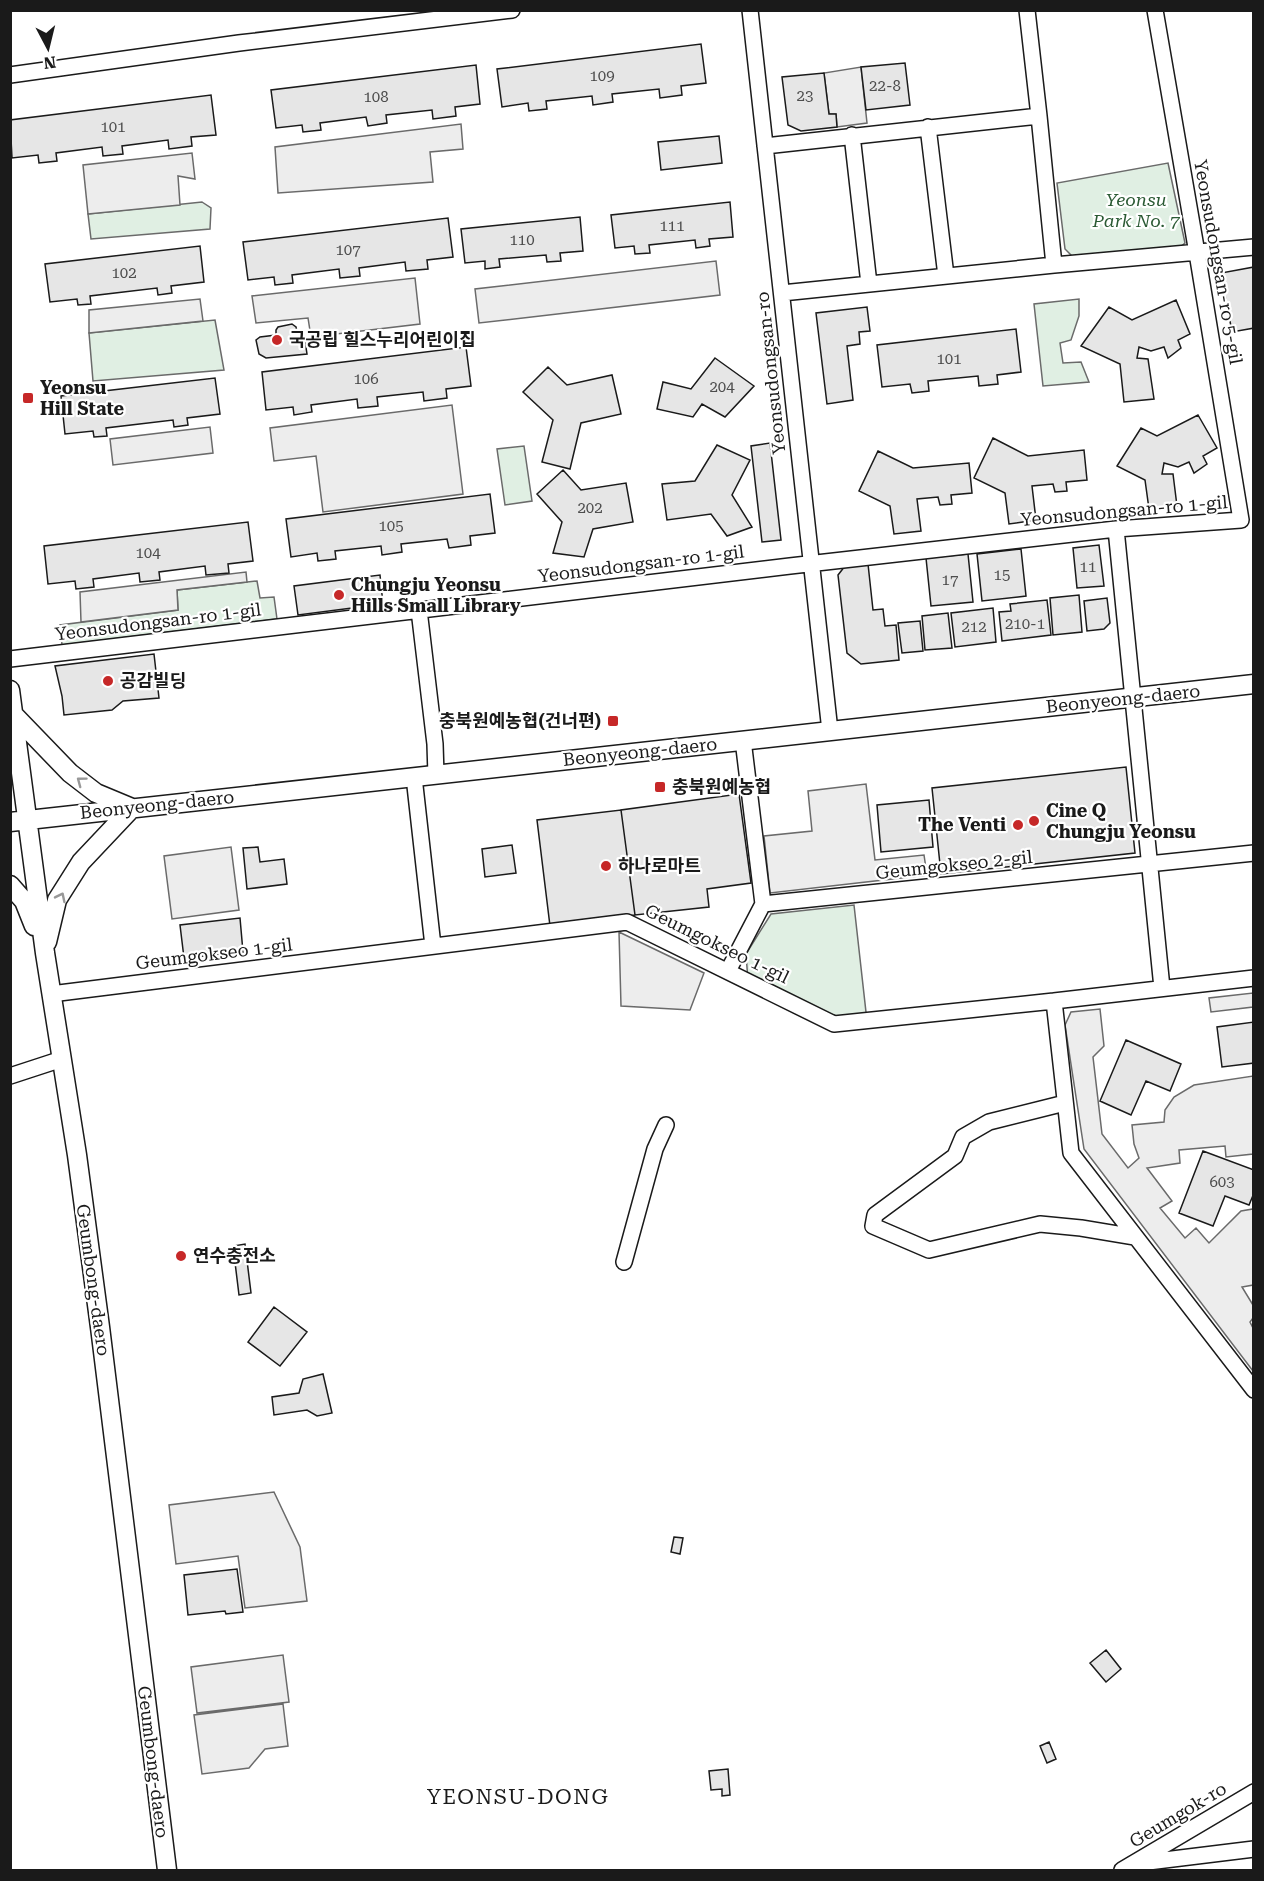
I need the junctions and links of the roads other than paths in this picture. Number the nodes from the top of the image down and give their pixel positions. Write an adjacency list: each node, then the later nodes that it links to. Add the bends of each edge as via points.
1 (512, 10): 5 (street)
2 (750, 10): 9 (street, Yeonsudongsan-ro)
3 (1027, 10): 6 (street)
4 (1155, 10): 11 (street, Yeonsudongsan-ro 5-gil)
5 (10, 75)
6 (1039, 116): 7 (street); 12 (street)
7 (928, 127): 8 (street); 13 (street)
8 (852, 135): 9 (street); 14 (street)
9 (765, 146): 15 (street, Yeonsudongsan-ro)
10 (1254, 247): 11 (street)
11 (1197, 253): 12 (street); 16 (street, Yeonsudongsan-ro 5-gil)
12 (1054, 265): 13 (street)
13 (946, 276): 14 (street)
14 (869, 284): 15 (street)
15 (782, 293): 18 (street, Yeonsudongsan-ro)
16 (1241, 520): 17 (street, Yeonsudongsan-ro 1-gil)
17 (1116, 529): 18 (street, Yeonsudongsan-ro 1-gil); 23 (street)
18 (812, 564): 19 (street, Yeonsudongsan-ro 1-gil); 25 (street, Yeonsudongsan-ro)
19 (419, 610): 20 (street, Yeonsudongsan-ro 1-gil); 27 (street)
20 (10, 659)
21 (1254, 684): 23 (street, Beonyeong-daero)
22 (10, 690): 24 (street, Geumbong-daero)
23 (1132, 698): 25 (street, Beonyeong-daero); 32 (street)
24 (12, 719): 29 (street, one-way to 24, via 96,793); 30 (street, Geumbong-daero)
25 (830, 731): 26 (street, Beonyeong-daero)
26 (743, 740): 27 (street, Beonyeong-daero); 34 (street)
27 (436, 775): 28 (street, Beonyeong-daero)
28 (414, 777): 29 (street, Beonyeong-daero); 35 (street)
29 (132, 808): 30 (street, Beonyeong-daero); 36 (street, one-way to 29, via 57,900 81,861)
30 (19, 822): 36 (street, Geumbong-daero)
31 (1254, 854): 32 (street, Geumgokseo 2-gil)
32 (1149, 865): 34 (street, Geumgokseo 2-gil); 39 (street)
33 (10, 885): 36 (street, via 24,901)
34 (763, 904): 37 (street)
35 (433, 946): 37 (street, Geumgokseo 1-gil, via 627,922); 40 (street, Geumgokseo 1-gil)
36 (45, 953): 40 (street, Geumbong-daero)
37 (728, 971): 41 (street, Geumgokseo 1-gil, via 834,1024)
38 (1254, 978): 39 (street, Geumgokseo 1-gil)
39 (1162, 988): 41 (street, Geumgokseo 1-gil)
40 (51, 994): 42 (street, Geumbong-daero)
41 (1054, 1001): 44 (street)
42 (62, 1059): 43 (street); 52 (street, Geumbong-daero, via 100,1327)
43 (10, 1076)
44 (1065, 1103): 46 (street, via 1071,1153); 46 (street, via 989,1122 963,1137 955,1156 875,1215 873,1226 929,1250 1040,1224)
45 (666, 1125): 47 (street, via 655,1149)
46 (1135, 1237): 48 (street)
47 (624, 1262)
48 (1254, 1390)
49 (1254, 1792): 51 (street, Geumgok-ro)
50 (1254, 1849): 51 (street)
51 (1128, 1867)
52 (167, 1870)

